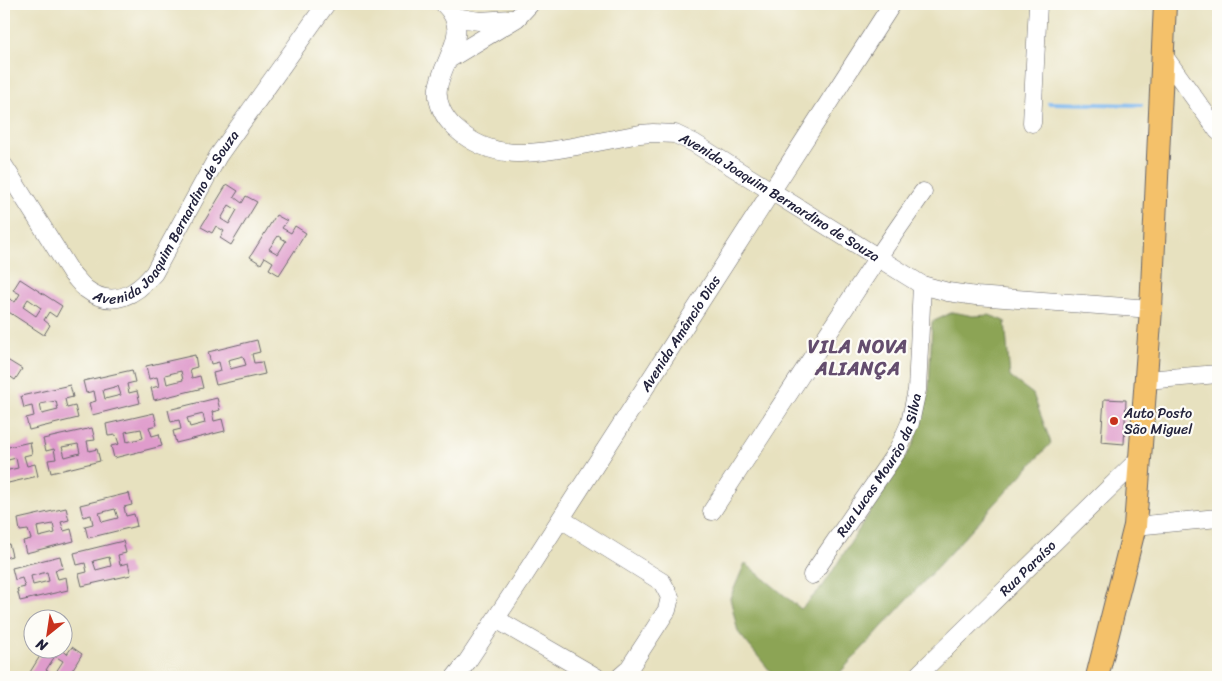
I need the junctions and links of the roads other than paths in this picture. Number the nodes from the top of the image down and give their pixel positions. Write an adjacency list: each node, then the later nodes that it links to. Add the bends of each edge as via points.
1 (326, 4): 12 (street, Avenida Joaquim Bernardino de Souza, via 218,156 154,273 146,283 125,297 98,296 72,274)
2 (530, 4): 7 (street)
3 (892, 4): 13 (street, Avenida Amâncio Dias)
4 (1038, 4): 10 (street)
5 (1165, 4): 8 (main road)
6 (449, 10): 7 (street, via 479,21); 9 (street, Avenida Joaquim Bernardino de Souza, via 456,32)
7 (517, 18): 9 (street)
8 (1164, 56): 11 (street); 17 (main road)
9 (449, 59): 13 (street, Avenida Joaquim Bernardino de Souza, via 438,89 442,112 459,132 485,147 512,154 530,153 653,132 675,134 694,142)
10 (1032, 123)
11 (1218, 131)
12 (4, 166)
13 (772, 190): 15 (street, Avenida Joaquim Bernardino de Souza); 23 (street, Avenida Amâncio Dias)
14 (923, 192): 15 (street)
15 (878, 258): 16 (street, Avenida Joaquim Bernardino de Souza); 21 (street)
16 (922, 285): 17 (street, Avenida Joaquim Bernardino de Souza, via 976,296); 25 (street, Rua Lucas Mourão da Silva, via 917,390 910,423 898,450)
17 (1151, 309): 19 (main road)
18 (1218, 374): 19 (street)
19 (1146, 380): 20 (main road)
20 (1140, 460): 24 (main road); 30 (street, Rua Paraíso)
21 (712, 511)
22 (1218, 518): 24 (street)
23 (561, 519): 26 (street, Avenida Amâncio Dias); 29 (street, via 662,582 670,597 667,610 628,670)
24 (1136, 526): 31 (main road)
25 (812, 575)
26 (496, 619): 27 (street, Avenida Amâncio Dias); 28 (street)
27 (455, 677)
28 (596, 677)
29 (620, 677)
30 (916, 677)
31 (1097, 677)

